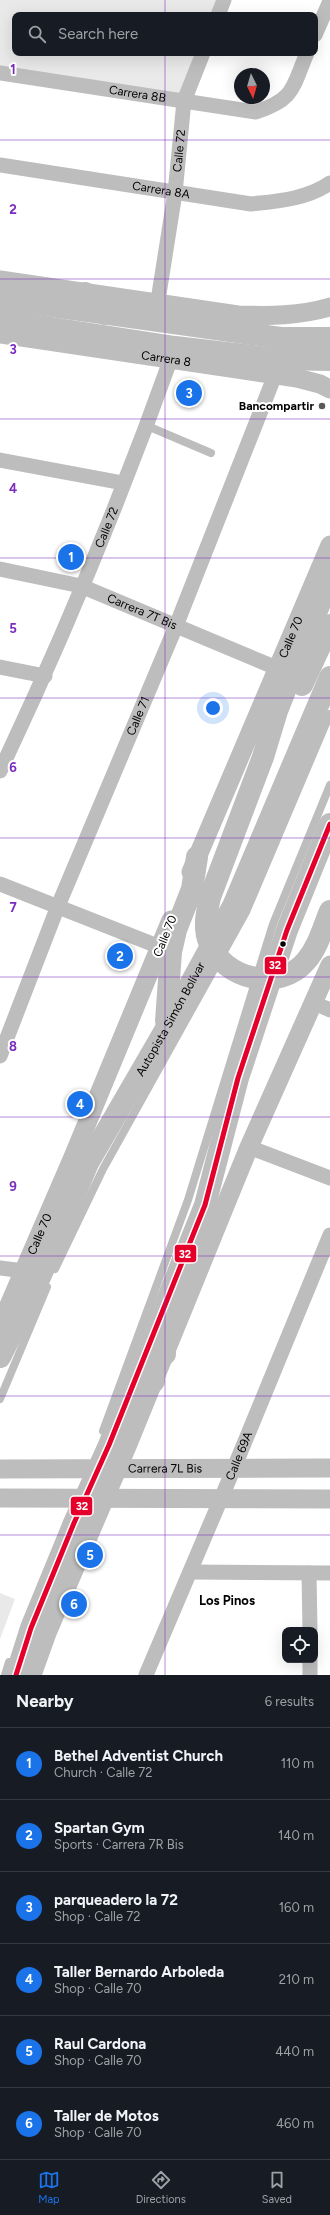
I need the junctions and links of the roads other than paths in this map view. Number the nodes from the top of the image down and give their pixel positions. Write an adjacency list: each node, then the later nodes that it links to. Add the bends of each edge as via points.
1 (224, 0): 3 (street)
2 (330, 1): 4 (street)
3 (219, 12)
4 (318, 29)
5 (202, 56): 8 (street, Calle 72)
6 (306, 56): 8 (street, Carrera 8B, via 289,95 274,106 256,112)
7 (0, 72): 8 (street, Carrera 8B)
8 (184, 101): 11 (street, Calle 72)
9 (0, 165): 11 (street, Carrera 8A)
10 (325, 187): 11 (street, Carrera 8A, via 289,199 251,204)
11 (176, 194): 16 (street, Calle 72)
12 (0, 280): 13 (street)
13 (85, 293): 16 (street); 17 (main road)
14 (0, 299): 17 (main road)
15 (330, 307): 16 (street, via 315,312 277,317)
16 (156, 312): 17 (main road); 21 (main road, via 282,338)
17 (105, 314)
18 (0, 320): 20 (main road, Carrera 8)
19 (0, 334): 23 (street, Carrera 8)
20 (95, 334): 22 (main road, Carrera 8); 23 (main road)
21 (330, 338)
22 (130, 339): 23 (main road); 24 (main road, Carrera 8)
23 (111, 351): 24 (street, Carrera 8)
24 (173, 354): 25 (main road, Carrera 8); 26 (street, Carrera 8); 28 (street, Calle 72)
25 (330, 360)
26 (275, 375): 27 (street, Carrera 8, via 320,384); 37 (street, Calle 71)
27 (330, 389)
28 (145, 425): 29 (lane); 31 (street, Calle 72)
29 (211, 453)
30 (0, 460): 31 (street)
31 (123, 483): 35 (street, Calle 72)
32 (330, 545): 39 (street, Calle 70)
33 (0, 569): 35 (street, Carrera 7T Bis)
34 (330, 578): 43 (main road, via 278,710)
35 (81, 586): 37 (street, Carrera 7T Bis); 40 (street, Calle 72)
36 (330, 625): 43 (main road, via 288,714)
37 (176, 626): 39 (street, Carrera 7T Bis); 49 (street, Calle 71)
38 (0, 667): 40 (street)
39 (279, 669): 47 (street, Calle 70)
40 (45, 676): 44 (street, Calle 72)
41 (330, 677): 54 (main road, Autopista Simón Bolívar, via 233,906)
42 (330, 714): 66 (lane, via 246,912 103,1169 51,1278)
43 (263, 756): 50 (main road, via 210,897 205,920 209,942 222,962 241,975 263,979 286,975 305,962 318,943)
44 (0, 771)
45 (330, 785): 68 (lane, via 273,924 188,1200)
46 (330, 824): 61 (main road, via 287,930 238,1078 205,1205)
47 (197, 857): 51 (street, Calle 70); 54 (main road, via 192,889 176,930 171,952)
48 (0, 884): 49 (street)
49 (58, 906): 51 (street); 55 (street, Calle 71)
50 (330, 911)
51 (160, 947): 60 (street, Calle 70)
52 (330, 964): 53 (street)
53 (322, 1006): 56 (street)
54 (164, 1032): 60 (main road, Autopista Simón Bolívar, via 88,1163)
55 (0, 1056)
56 (249, 1146): 57 (street); 63 (street)
57 (330, 1178)
58 (330, 1235): 70 (street, Calle 69A)
59 (0, 1268): 60 (street)
60 (33, 1273): 62 (main road); 64 (main road, Autopista Simón Bolívar)
61 (164, 1308): 63 (main road); 67 (main road)
62 (3, 1320)
63 (165, 1354): 65 (street)
64 (0, 1357)
65 (154, 1381): 67 (main road); 69 (street)
66 (0, 1399)
67 (120, 1416): 69 (main road)
68 (100, 1438)
69 (96, 1468): 70 (street, Carrera 7L Bis); 72 (street, Carrera 7L Bis); 73 (main road)
70 (234, 1468): 71 (street, Carrera 7L Bis); 75 (street, Calle 69A)
71 (330, 1468)
72 (0, 1469)
73 (86, 1496): 74 (street); 75 (street); 77 (lane); 82 (street); 84 (main road)
74 (0, 1498)
75 (220, 1498): 76 (street); 78 (street, Calle 69A)
76 (330, 1499)
77 (48, 1563)
78 (190, 1572): 79 (street); 85 (street, Calle 69A)
79 (310, 1573): 80 (street); 81 (street)
80 (330, 1573)
81 (310, 1627)
82 (47, 1633): 84 (main road)
83 (310, 1663): 86 (street)
84 (17, 1668)
85 (146, 1675)
86 (310, 1675)

